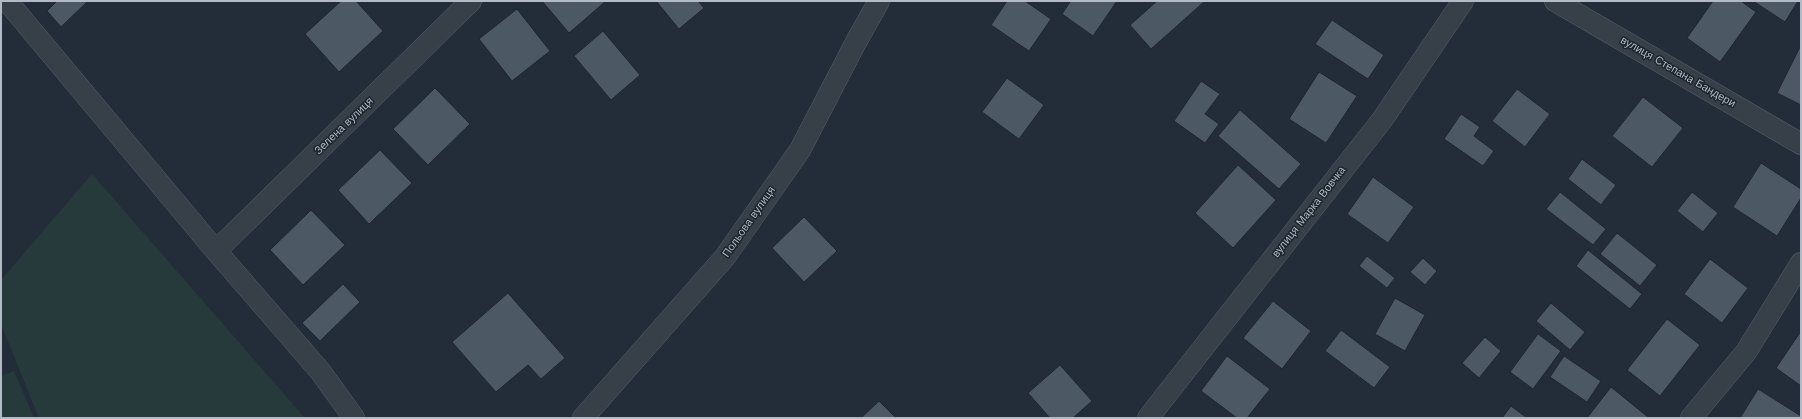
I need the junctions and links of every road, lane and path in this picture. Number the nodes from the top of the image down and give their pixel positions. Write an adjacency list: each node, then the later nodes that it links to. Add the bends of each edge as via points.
1 (7, 1): 7 (street)
2 (471, 1): 7 (street, Зелена вулиця)
3 (879, 1): 10 (street, Польова вулиця, via 800,150 729,251)
4 (1463, 1): 11 (street, вулиця Марка Вовчка, via 1382,120)
5 (1555, 1): 6 (street, вулиця Степана Бандери)
6 (1801, 144)
7 (216, 251): 9 (street, via 320,371)
8 (1801, 263): 12 (street, via 1746,352)
9 (354, 418)
10 (583, 418)
11 (1148, 418)
12 (1691, 418)

